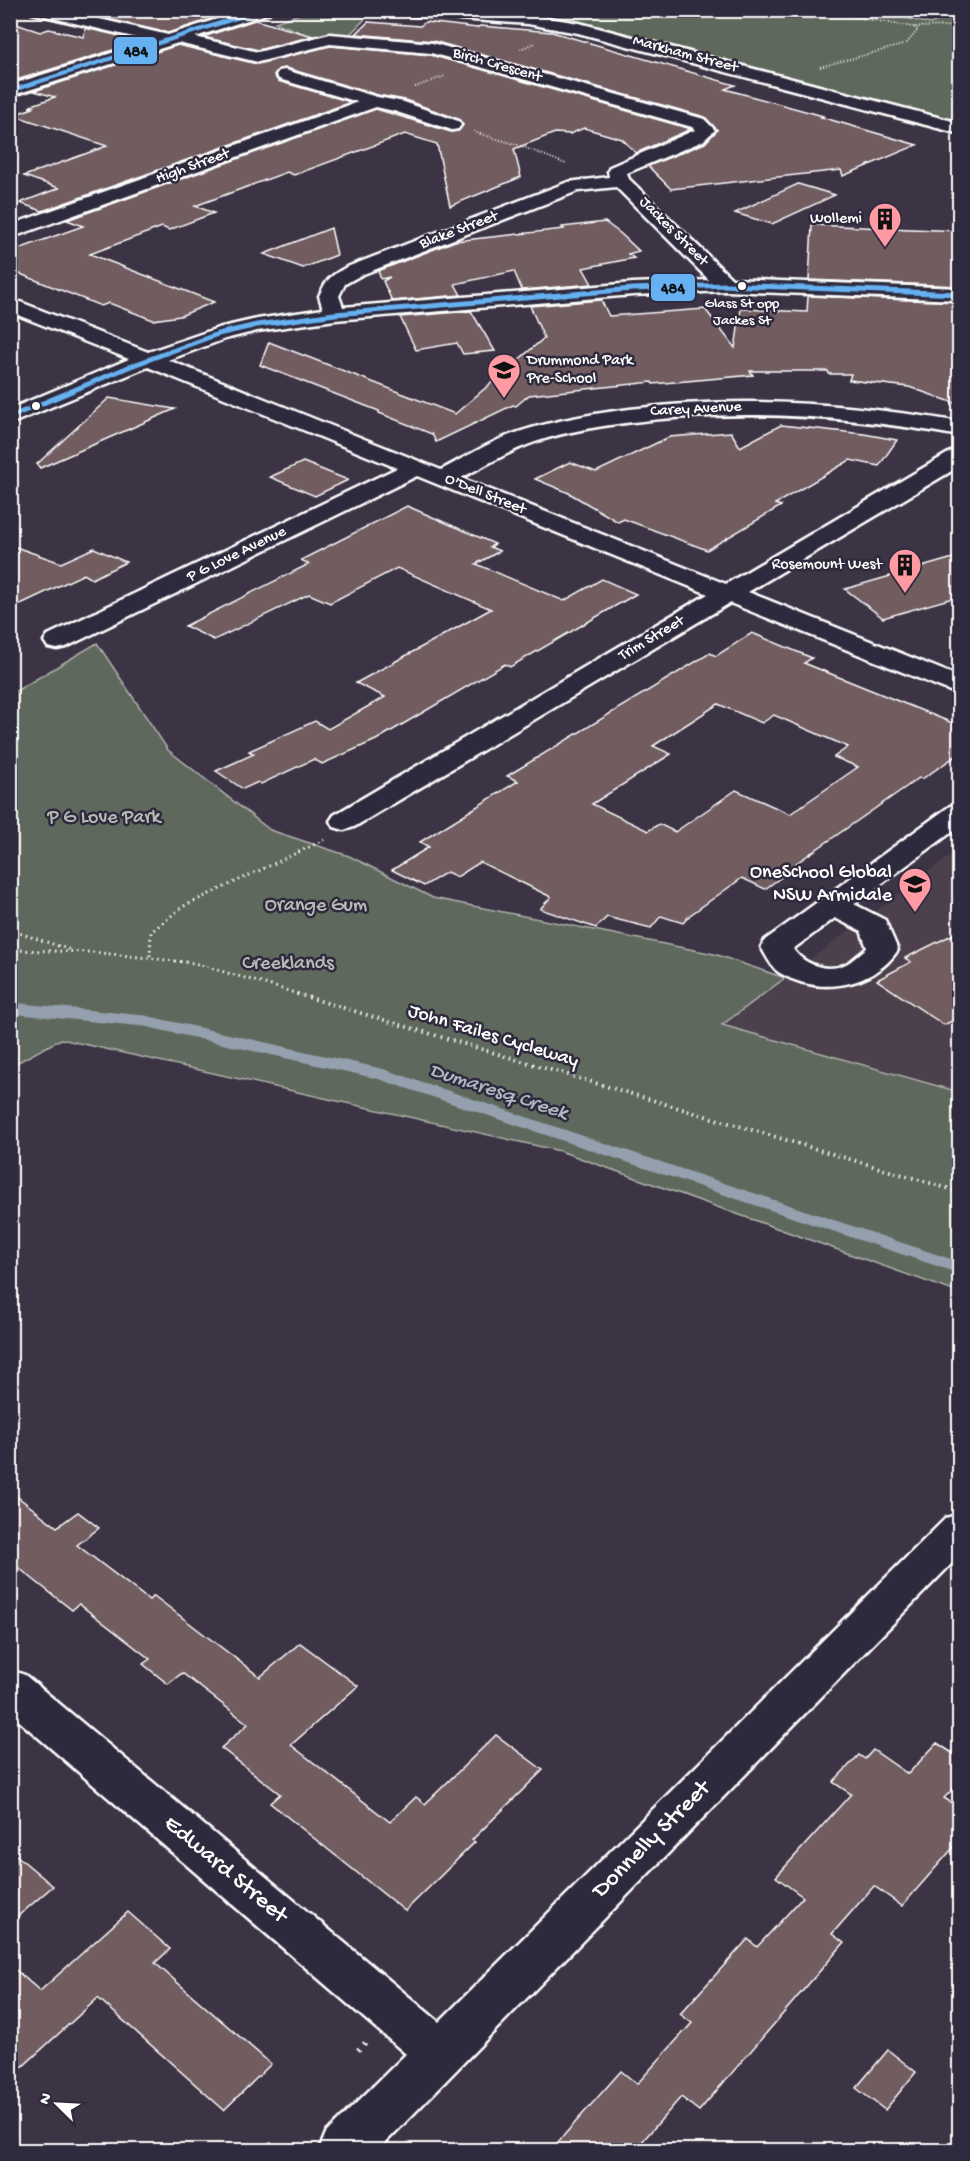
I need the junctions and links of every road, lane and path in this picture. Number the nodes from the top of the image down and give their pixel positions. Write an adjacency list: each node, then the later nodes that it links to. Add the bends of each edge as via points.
1 (38, 10): 9 (street)
2 (263, 10): 9 (street)
3 (405, 10): 17 (street, Markham Street, via 519,18 579,28)
4 (812, 10): 6 (path)
5 (960, 26): 7 (path)
6 (914, 27): 7 (path); 10 (path, via 918,30 906,44)
7 (940, 27): 8 (path)
8 (960, 30)
9 (174, 39): 14 (street); 19 (street, Birch Crescent, via 258,57 330,39 432,48 698,123 706,130 617,171)
10 (817, 68)
11 (452, 74): 13 (path)
12 (285, 75): 15 (street)
13 (408, 90)
14 (10, 91)
15 (375, 102): 16 (street); 20 (street, High Street)
16 (452, 125): 18 (path)
17 (960, 129)
18 (574, 166)
19 (620, 181): 21 (street, Jackes Street); 24 (street, Blake Street, via 574,186 354,271 337,280 329,296)
20 (10, 232)
21 (726, 285): 22 (street); 24 (street)
22 (960, 294)
23 (10, 304): 25 (street, O'Dell Street)
24 (335, 314): 25 (street, via 218,334)
25 (148, 359): 26 (street); 29 (street, O'Dell Street)
26 (10, 417)
27 (960, 429): 30 (street, Carey Avenue, via 825,408 716,407 643,413 572,424 515,441)
28 (960, 456): 31 (street, Trim Street)
29 (416, 468): 30 (street, O'Dell Street); 32 (street, P G Love Avenue)
30 (443, 478): 31 (street, O'Dell Street)
31 (728, 594): 33 (street, O'Dell Street); 35 (street, Trim Street)
32 (57, 641)
33 (960, 687)
34 (960, 812): 37 (street)
35 (344, 822)
36 (320, 843): 41 (path, via 182,907 151,932)
37 (834, 905): 37 (street, via 874,926 883,950 852,974 819,977 789,966 776,947)
38 (10, 930): 40 (path)
39 (10, 950): 40 (path, John Failes Cycleway)
40 (75, 951): 41 (path, John Failes Cycleway)
41 (150, 956): 42 (path, John Failes Cycleway, via 194,963)
42 (960, 1192)
43 (960, 1529): 45 (street, Donnelly Street)
44 (10, 1687): 45 (street, Edward Street)
45 (440, 2053): 46 (street, Donnelly Street)
46 (344, 2151)

